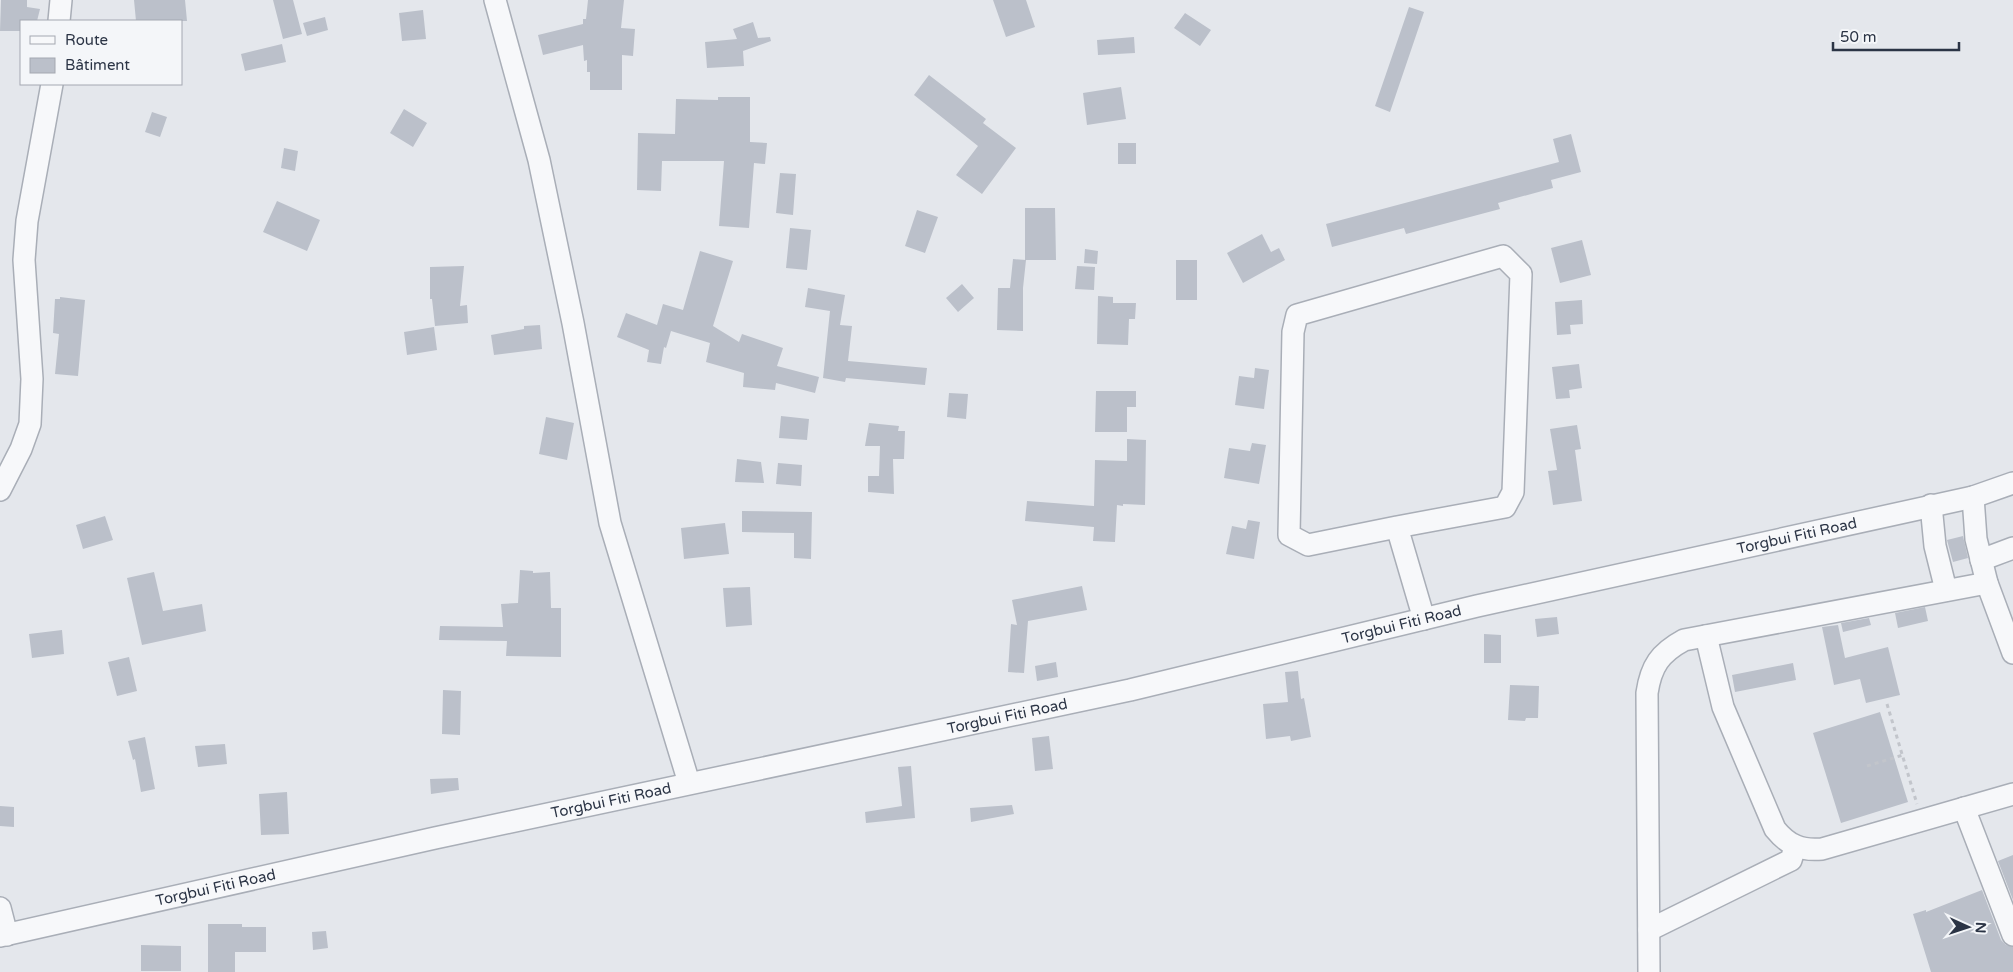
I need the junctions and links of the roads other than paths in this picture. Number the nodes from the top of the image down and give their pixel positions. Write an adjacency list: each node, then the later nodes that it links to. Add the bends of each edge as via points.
1 (61, 0): 3 (street)
2 (495, 0): 17 (street, via 539,160 610,523)
3 (58, 20)
4 (52, 85): 6 (street, via 27,221 24,260 32,379 30,424)
5 (2013, 483): 7 (street, Torgbui Fiti Road)
6 (0, 490)
7 (1973, 497): 8 (street, Torgbui Fiti Road); 11 (street)
8 (1931, 506): 13 (street); 14 (street, Torgbui Fiti Road)
9 (1397, 527): 9 (street, via 1308,545 1289,535 1297,315 1503,256 1522,274 1513,492 1505,506); 14 (street)
10 (2013, 548): 11 (street)
11 (1981, 560): 12 (street)
12 (1987, 582): 13 (street); 16 (street)
13 (1946, 590): 15 (street)
14 (1424, 619): 17 (street, Torgbui Fiti Road, via 1130,690)
15 (1706, 636): 20 (street, via 1723,707 1775,829); 22 (street, via 1684,640 1669,648 1649,676 1646,693)
16 (2013, 653)
17 (689, 784): 24 (street, Torgbui Fiti Road, via 425,840)
18 (2013, 794): 19 (street)
19 (1964, 808): 20 (street, via 1822,849); 23 (street)
20 (1795, 847): 22 (street, via 1791,860)
21 (0, 908): 24 (street)
22 (1649, 930): 25 (street)
23 (2013, 935)
24 (4, 936)
25 (1649, 972)

